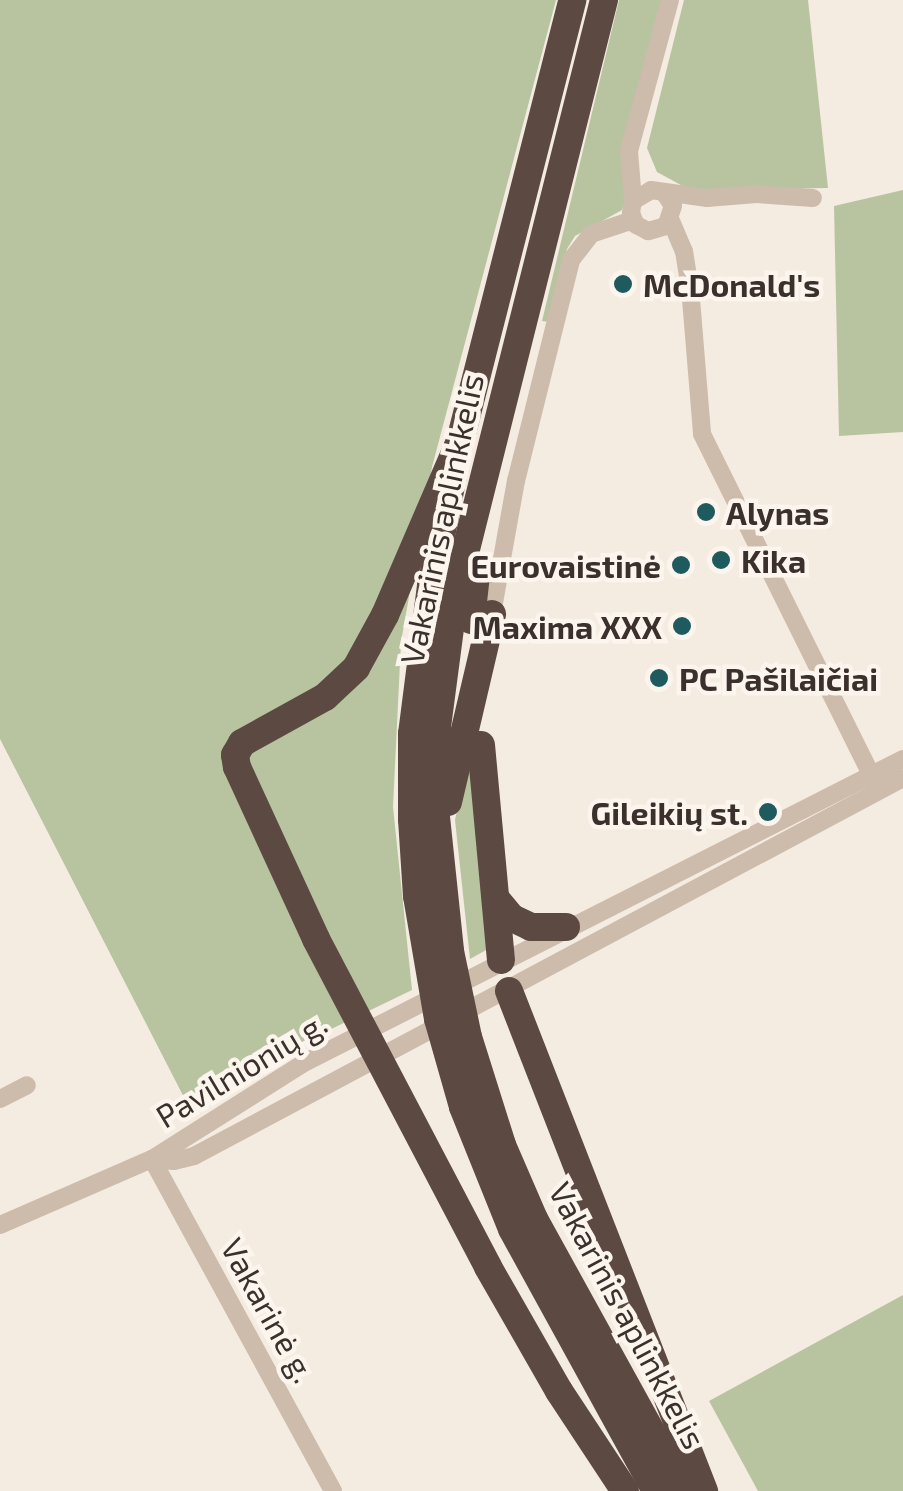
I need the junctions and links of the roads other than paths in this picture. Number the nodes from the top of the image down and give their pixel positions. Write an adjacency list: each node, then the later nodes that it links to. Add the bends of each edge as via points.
1 (572, 0): 12 (highway, Vakarinis aplinkkelis)
2 (604, 0): 5 (highway, Vakarinis aplinkkelis)
3 (670, 0): 4 (street)
4 (637, 132): 6 (street, via 638,161); 9 (street, via 628,163)
5 (562, 161): 13 (highway, via 553,235 480,546); 18 (highway, Vakarinis aplinkkelis, via 454,597)
6 (662, 192): 7 (street); 9 (street, via 644,191); 10 (street, via 672,206)
7 (706, 198): 8 (street); 10 (street)
8 (813, 198)
9 (638, 217): 10 (street, via 660,230); 11 (street); 13 (street, via 591,234 571,260)
10 (671, 219): 11 (street)
11 (684, 265): 17 (street, via 702,434)
12 (460, 440): 18 (highway, Vakarinis aplinkkelis, via 422,641 412,734); 23 (highway, via 356,668 325,697 255,734 235,755 271,846)
13 (482, 617): 18 (highway)
14 (481, 745): 19 (highway)
15 (903, 759): 17 (street, Pavilnionių g.)
16 (903, 778): 17 (street, Pavilnionių g.)
17 (875, 784): 20 (street, Pavilnionių g.); 22 (street, Pavilnionių g.)
18 (431, 818): 28 (highway, Vakarinis aplinkkelis, bridge, via 468,1038); 28 (highway, Vakarinis aplinkkelis, bridge, via 417,896 438,1019 463,1107)
19 (496, 899): 20 (highway, via 531,927); 21 (highway)
20 (566, 926): 21 (street, Pavilnionių g.)
21 (501, 960): 22 (street); 23 (street, Pavilnionių g.)
22 (501, 995): 24 (street, Pavilnionių g.); 34 (highway)
23 (364, 1032): 24 (highway); 27 (street, Pavilnionių g., via 236,1102)
24 (379, 1059): 27 (street, Pavilnionių g., via 194,1156); 31 (highway, via 514,1315)
25 (27, 1086): 26 (street)
26 (0, 1099)
27 (152, 1159): 29 (street); 30 (street, Vakarinė g.)
28 (523, 1224): 32 (highway, Vakarinis aplinkkelis); 33 (highway, Vakarinis aplinkkelis)
29 (0, 1225)
30 (333, 1491)
31 (624, 1491)
32 (656, 1491)
33 (684, 1491)
34 (704, 1491)

